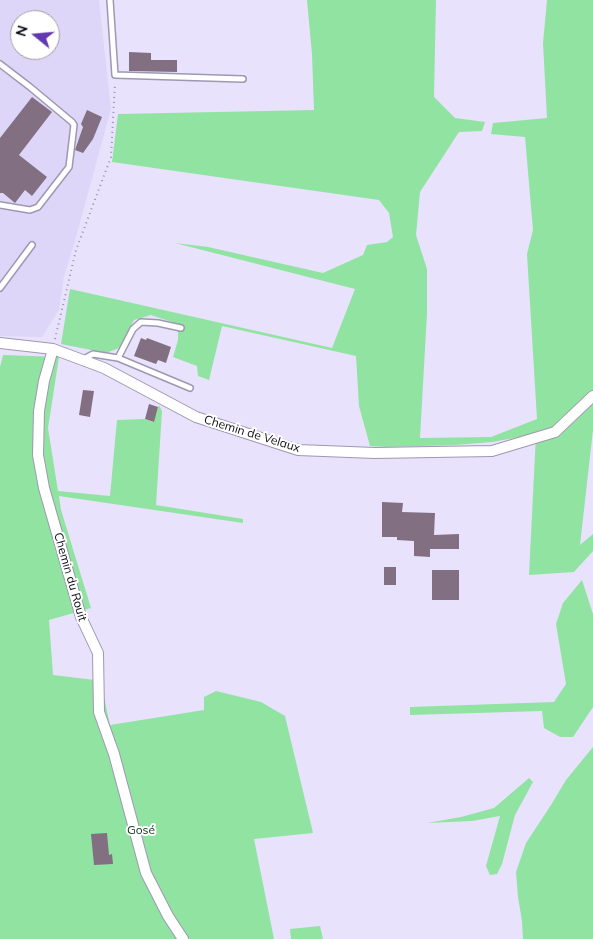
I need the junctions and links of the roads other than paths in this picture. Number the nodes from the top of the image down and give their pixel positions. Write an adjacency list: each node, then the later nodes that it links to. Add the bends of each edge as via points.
1 (110, 0): 3 (lane, via 115,75)
2 (0, 64): 4 (lane, via 74,125 69,167 38,207 30,210)
3 (243, 78)
4 (0, 206)
5 (32, 244): 6 (lane)
6 (0, 288)
7 (181, 328): 10 (lane, via 141,322 133,329)
8 (0, 343): 9 (street, Chemin de Velaux)
9 (53, 349): 11 (street, Chemin de Velaux); 14 (street, Chemin du Rouit, via 44,381 38,426 38,455 44,488 81,617 98,653 99,712 114,754 146,873)
10 (118, 358): 11 (lane, via 93,354); 12 (lane)
11 (82, 360): 13 (street, Chemin de Velaux, via 104,368 196,417 298,450 375,453 492,450 554,432)
12 (190, 388)
13 (593, 396)
14 (183, 939)

